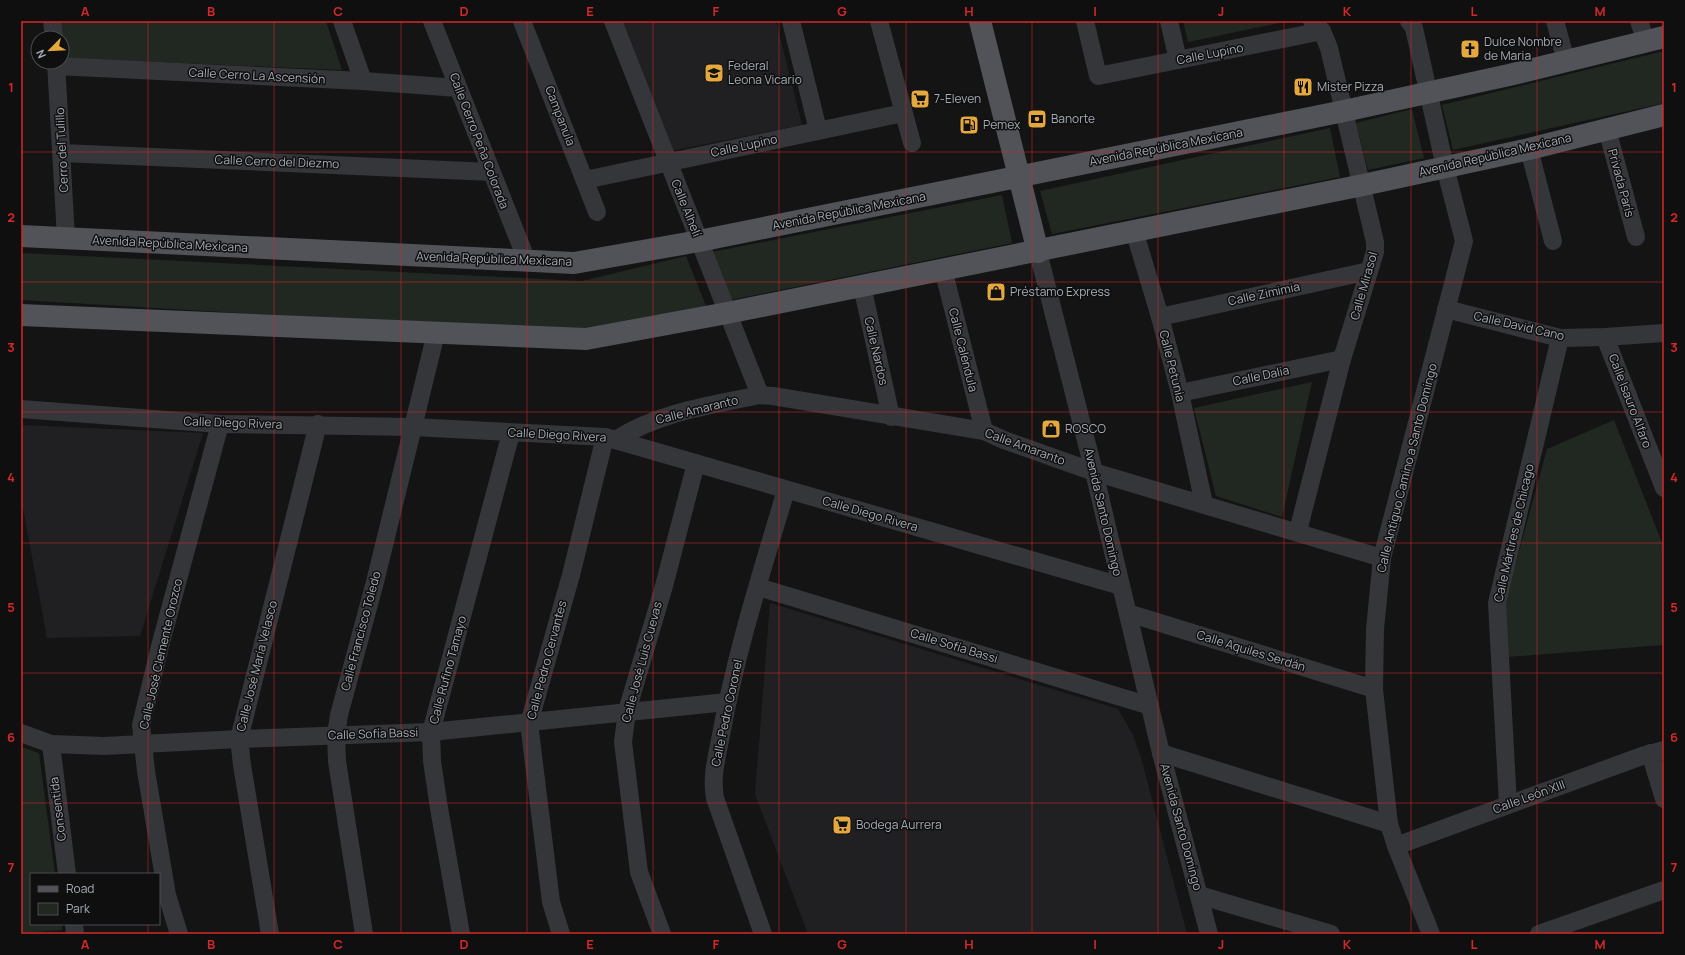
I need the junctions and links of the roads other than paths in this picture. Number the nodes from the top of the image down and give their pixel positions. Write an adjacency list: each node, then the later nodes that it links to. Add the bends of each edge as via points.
1 (342, 21): 19 (street)
2 (432, 21): 20 (street, Calle Cerro Peña Colorada)
3 (522, 21): 34 (street, Campanula)
4 (613, 21): 30 (street, Calle Alhelí)
5 (791, 21): 26 (street)
6 (879, 21): 23 (street)
7 (980, 21): 33 (main road, Avenida Santo Domingo)
8 (1085, 21): 15 (street, Calle Lupino, via 1098,76)
9 (1169, 21): 15 (street)
10 (1555, 21): 16 (street)
11 (1639, 21): 14 (street)
12 (1414, 23): 21 (street, Calle Antiguo Camino a Santo Domingo)
13 (1317, 26): 15 (street, Calle Lupino); 22 (street, Calle Mirasol, via 1329,48)
14 (1655, 40): 16 (main road, Avenida República Mexicana)
15 (1178, 60)
16 (1566, 61): 21 (main road, Avenida República Mexicana)
17 (70, 65): 19 (street, Calle Cerro La Ascensión)
18 (56, 70): 29 (street, Cerro del Tulillo)
19 (363, 81): 20 (street, Calle Cerro La Ascensión)
20 (458, 88): 32 (street, Calle Cerro Peña Colorada)
21 (1427, 94): 22 (main road, Avenida República Mexicana); 31 (street, Calle Antiguo Camino a Santo Domingo)
22 (1344, 111): 33 (main road, Avenida República Mexicana); 35 (street, Calle Mirasol)
23 (903, 113): 26 (street, Calle Lupino); 27 (street)
24 (1664, 115): 25 (main road, Avenida República Mexicana)
25 (1607, 129): 28 (main road, Avenida República Mexicana); 39 (street, Privada París)
26 (818, 130): 30 (street, Calle Lupino)
27 (912, 143)
28 (1529, 149): 31 (main road, Avenida República Mexicana); 42 (street)
29 (62, 153): 32 (street, Calle Cerro del Diezmo); 40 (street, Cerro del Tulillo)
30 (668, 162): 34 (street, Calle Lupino); 41 (street, Calle Alhelí)
31 (1444, 167): 35 (main road, Avenida República Mexicana); 48 (street, Calle Antiguo Camino a Santo Domingo, via 1464,241)
32 (491, 172): 44 (street, Calle Cerro Peña Colorada)
33 (1018, 176): 41 (main road, Avenida República Mexicana); 43 (main road, Avenida Santo Domingo)
34 (584, 180): 36 (street, Campanula)
35 (1363, 185): 37 (main road, Avenida República Mexicana); 46 (street, Calle Mirasol, via 1375,242)
36 (596, 212)
37 (1134, 230): 43 (main road, Avenida República Mexicana); 50 (street, Calle Petunia)
38 (21, 236): 40 (main road, Avenida República Mexicana)
39 (1636, 237)
40 (66, 238): 44 (main road, Avenida República Mexicana)
41 (699, 241): 44 (main road, Avenida República Mexicana, via 574,263); 49 (street, Calle Alhelí)
42 (1553, 241)
43 (1038, 252): 45 (main road, Avenida República Mexicana); 68 (street, Avenida Santo Domingo)
44 (526, 261)
45 (943, 269): 47 (main road, Avenida República Mexicana); 64 (street, Calle Caléndula)
46 (1369, 271): 50 (street, Calle Zimimia); 56 (street, Calle Mirasol)
47 (862, 286): 49 (main road, Avenida República Mexicana); 60 (street, Calle Nardos)
48 (1446, 309): 55 (street, Calle David Cano); 73 (street, Calle Antiguo Camino a Santo Domingo)
49 (727, 313): 52 (main road, Avenida República Mexicana, via 586,339); 58 (street, Calle Alhelí)
50 (1160, 317): 57 (street, Calle Petunia)
51 (22, 319): 52 (main road, Avenida República Mexicana)
52 (436, 333): 63 (street, Calle Francisco Toledo)
53 (1664, 333): 54 (street, Calle David Cano)
54 (1605, 337): 55 (street, Calle David Cano); 69 (street, Calle Isauro Alfaro)
55 (1560, 338): 91 (street, Calle Mártires de Chicago, via 1497,603)
56 (1342, 359): 57 (street, Calle Dalia); 72 (street, Calle Mirasol)
57 (1180, 393): 71 (street, Calle Petunia)
58 (760, 395): 60 (street, Calle Amaranto); 66 (street, Calle Amaranto, via 668,416)
59 (21, 409): 61 (street, Calle Diego Rivera)
60 (891, 417): 64 (street, Calle Amaranto)
61 (220, 424): 62 (street, Calle Diego Rivera); 87 (street, Calle José Clemente Orozco, via 160,646 141,725)
62 (318, 424): 63 (street, Calle Diego Rivera); 85 (street, Calle José María Velasco)
63 (413, 427): 65 (street, Calle Diego Rivera); 84 (street, Calle Francisco Toledo)
64 (984, 431): 68 (street, Calle Amaranto)
65 (511, 433): 66 (street, Calle Diego Rivera); 82 (street, Calle Rufino Tamayo)
66 (611, 438): 67 (street, Calle Diego Rivera); 81 (street, Calle Pedro Cervantes)
67 (696, 462): 70 (street, Calle Diego Rivera); 80 (street, Calle José Luis Cuevas, via 664,586)
68 (1094, 472): 71 (street, Calle Amaranto); 75 (street, Avenida Santo Domingo)
69 (1664, 488)
70 (786, 490): 74 (street, Calle Pedro Coronel); 75 (street, Calle Diego Rivera)
71 (1204, 504): 72 (street, Calle Amaranto)
72 (1298, 531): 73 (street, Calle Amaranto)
73 (1382, 558): 77 (street, Calle Antiguo Camino a Santo Domingo, via 1374,629)
74 (758, 586): 78 (street, Calle Pedro Coronel); 79 (street, Calle Sofía Bassi)
75 (1121, 586): 76 (street, Avenida Santo Domingo)
76 (1128, 613): 77 (street, Calle Aquiles Serdán); 79 (street, Avenida Santo Domingo)
77 (1374, 689): 92 (street, Calle Antiguo Camino a Santo Domingo)
78 (727, 702): 80 (street, Calle Sofía Bassi); 103 (street, Calle Pedro Coronel, via 714,790)
79 (1150, 706): 89 (street, Avenida Santo Domingo)
80 (627, 711): 81 (street, Calle Sofía Bassi); 102 (street, Calle José Luis Cuevas, via 623,742 638,867)
81 (529, 723): 82 (street, Calle Sofía Bassi); 101 (street, Calle Pedro Cervantes, via 551,902)
82 (431, 732): 84 (street, Calle Sofía Bassi); 100 (street, Calle Rufino Tamayo, via 438,808)
83 (21, 733): 86 (street, Calle Sofía Bassi)
84 (336, 735): 85 (street, Calle Sofía Bassi); 99 (street, Calle Francisco Toledo, via 337,761)
85 (239, 739): 87 (street, Calle Sofía Bassi); 98 (street, Calle José María Velasco)
86 (51, 744): 87 (street, Calle Sofía Bassi); 94 (street, Consentida)
87 (142, 744): 97 (street, Calle José Clemente Orozco, via 167,895)
88 (1657, 752): 90 (street); 91 (street, Calle León XIII)
89 (1161, 753): 92 (street); 96 (street, Avenida Santo Domingo)
90 (1664, 799)
91 (1508, 804): 93 (street, Calle León XIII)
92 (1389, 824): 93 (street, Calle Antiguo Camino a Santo Domingo)
93 (1396, 846): 106 (street, Calle Antiguo Camino a Santo Domingo)
94 (67, 873)
95 (1664, 890): 107 (street)
96 (1199, 895): 104 (street, Avenida Santo Domingo); 105 (street)
97 (179, 934)
98 (270, 934)
99 (364, 934)
100 (461, 934)
101 (561, 934)
102 (662, 934)
103 (763, 934)
104 (1209, 934)
105 (1331, 934)
106 (1431, 934)
107 (1539, 934)

